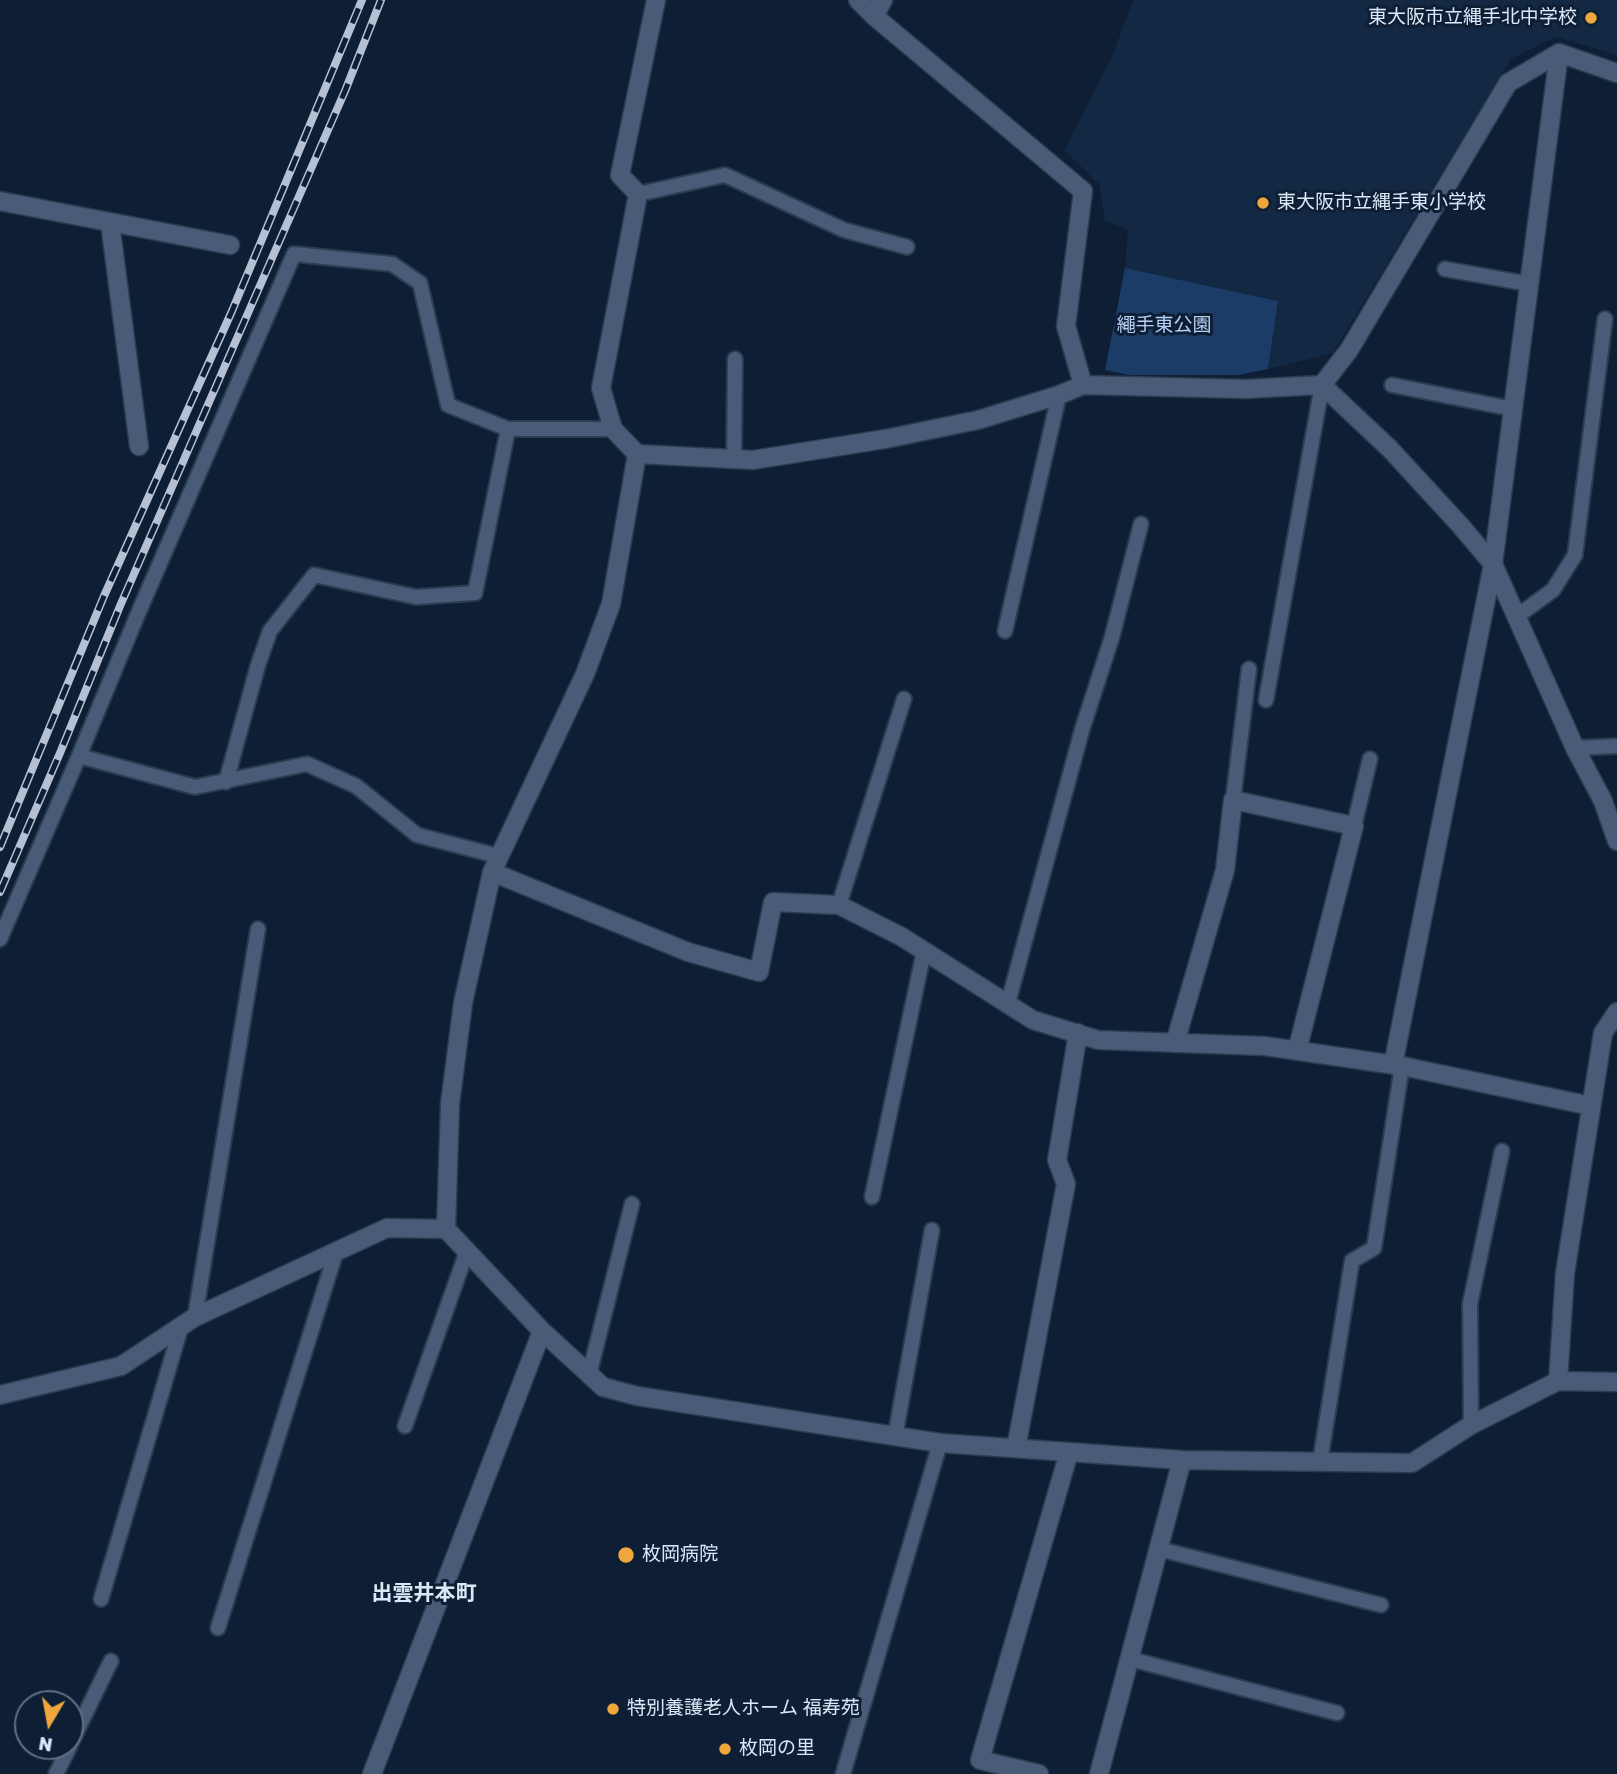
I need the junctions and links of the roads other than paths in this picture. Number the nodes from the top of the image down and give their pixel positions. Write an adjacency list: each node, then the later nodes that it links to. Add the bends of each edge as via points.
1 (656, 0): 6 (street, via 620,175)
2 (858, 0): 3 (street)
3 (878, 8): 15 (street, via 1083,191 1066,326)
4 (1559, 53): 5 (street); 12 (street); 16 (street, via 1508,83 1349,350)
5 (1617, 74)
6 (638, 194): 10 (lane, via 724,175 844,230); 21 (street, via 601,388)
7 (0, 201): 8 (street)
8 (110, 223): 9 (street); 22 (street)
9 (230, 245)
10 (907, 247)
11 (1445, 269): 12 (lane)
12 (1529, 284): 19 (street)
13 (1605, 319): 27 (lane, via 1575,555 1553,590)
14 (735, 359): 24 (lane)
15 (1083, 385): 16 (street, via 1245,389); 18 (street)
16 (1322, 385): 26 (street, via 1390,449); 31 (lane)
17 (1392, 385): 19 (lane)
18 (1059, 395): 24 (street, via 978,420 898,436 753,460); 28 (lane)
19 (1513, 409): 26 (street)
20 (508, 429): 21 (lane); 34 (lane, via 448,405 420,283 392,264 293,254); 36 (lane, via 475,593 416,597 314,575 270,631)
21 (613, 429): 23 (street)
22 (139, 446)
23 (637, 454): 24 (street); 40 (street, via 611,604 584,674)
24 (734, 459)
25 (1141, 524): 45 (lane)
26 (1493, 564): 27 (street); 50 (street)
27 (1517, 617): 33 (street)
28 (1005, 632)
29 (1249, 669): 37 (lane)
30 (904, 699): 41 (lane)
31 (1266, 700)
32 (1617, 746): 33 (lane)
33 (1575, 748): 39 (street, via 1603,801)
34 (79, 756): 36 (lane, via 195,788); 43 (lane)
35 (1370, 760): 38 (lane)
36 (226, 782): 40 (lane, via 307,764 356,786 417,835)
37 (1233, 800): 38 (street); 48 (street, via 1225,870)
38 (1354, 826): 49 (street)
39 (1617, 841)
40 (495, 864): 41 (street, via 688,952 759,972 773,902); 55 (street, via 463,1003 450,1104)
41 (839, 905): 44 (street)
42 (258, 929): 59 (lane)
43 (0, 939)
44 (924, 951): 45 (street); 53 (lane)
45 (1008, 1003): 47 (street, via 1033,1020)
46 (1617, 1012): 51 (street, via 1603,1033)
47 (1078, 1033): 48 (street, via 1098,1040); 69 (street, via 1057,1160 1066,1184)
48 (1175, 1043): 49 (street)
49 (1297, 1051): 50 (street)
50 (1397, 1065): 51 (street); 72 (lane, via 1374,1248 1352,1261)
51 (1591, 1106): 62 (street, via 1565,1273)
52 (1502, 1151): 65 (lane, via 1470,1304)
53 (872, 1197)
54 (632, 1204): 61 (lane)
55 (446, 1229): 57 (street); 58 (street, via 387,1228)
56 (932, 1230): 67 (lane)
57 (467, 1251): 60 (street); 66 (lane)
58 (336, 1252): 59 (street); 76 (lane)
59 (188, 1322): 64 (street, via 121,1366); 74 (lane)
60 (542, 1332): 61 (street); 83 (street)
61 (589, 1375): 67 (street, via 603,1387 637,1396)
62 (1559, 1381): 63 (street); 65 (street)
63 (1617, 1382)
64 (0, 1395)
65 (1471, 1425): 72 (street, via 1412,1464)
66 (405, 1426)
67 (895, 1437): 68 (street)
68 (940, 1443): 69 (street); 84 (lane)
69 (1016, 1448): 70 (street)
70 (1069, 1452): 71 (street); 81 (street)
71 (1182, 1460): 72 (street); 73 (street)
72 (1320, 1462)
73 (1159, 1549): 75 (lane); 77 (street)
74 (101, 1599)
75 (1381, 1605)
76 (218, 1628)
77 (1130, 1659): 79 (lane); 82 (street)
78 (111, 1661): 80 (lane)
79 (1337, 1713)
80 (84, 1716)
81 (978, 1767): 85 (street)
82 (1102, 1773)
83 (372, 1774)
84 (843, 1774)
85 (1039, 1774)

